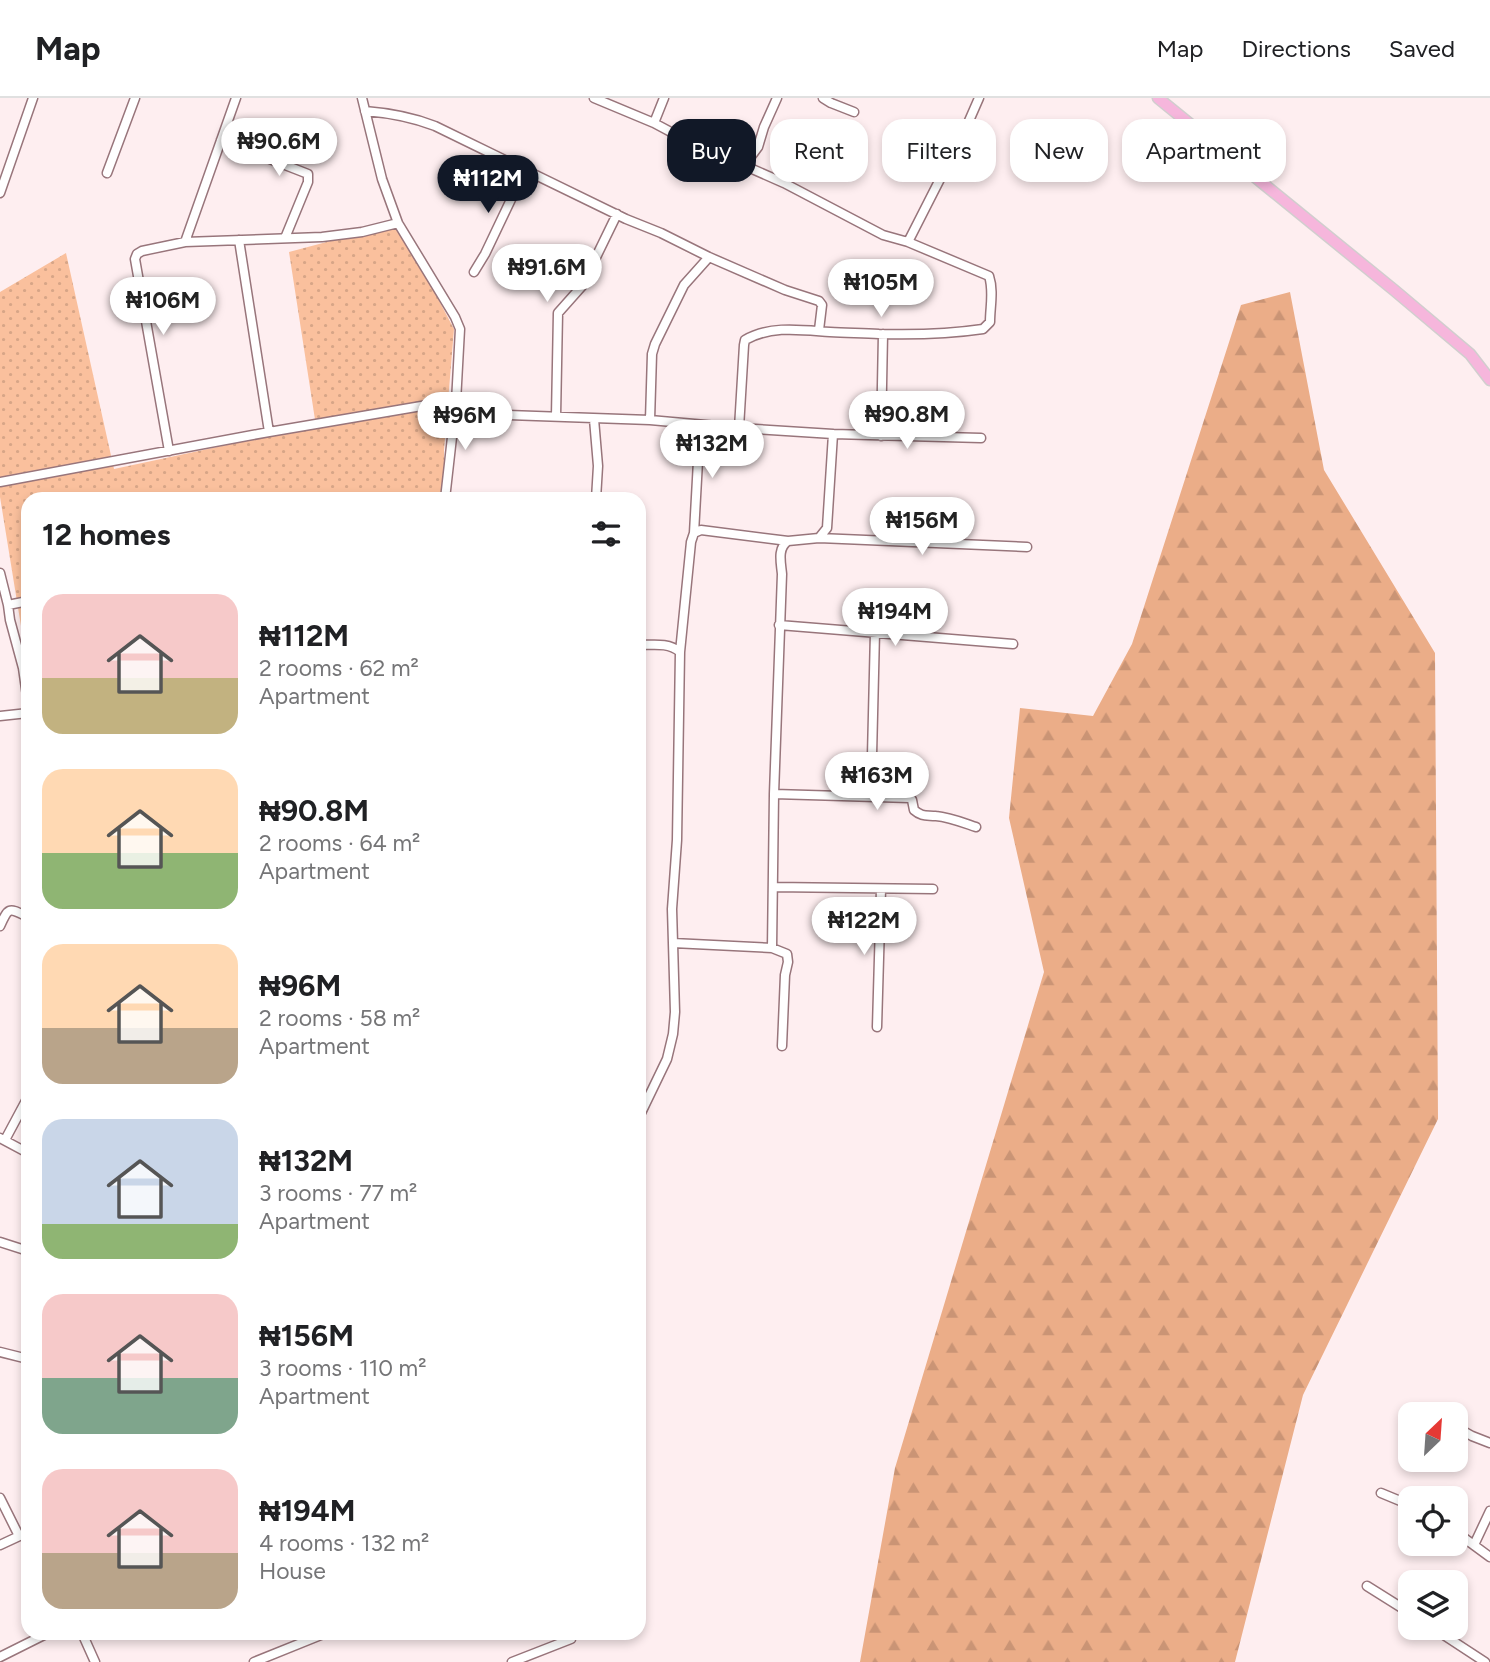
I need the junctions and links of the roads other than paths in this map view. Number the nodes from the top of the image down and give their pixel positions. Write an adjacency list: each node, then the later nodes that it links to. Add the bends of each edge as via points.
1 (33, 98): 20 (street)
2 (135, 98): 19 (street)
3 (236, 98): 15 (street)
4 (362, 98): 11 (street)
5 (594, 98): 13 (street)
6 (664, 98): 13 (street)
7 (777, 98): 16 (street)
8 (823, 98): 12 (street)
9 (979, 98): 26 (street)
10 (1158, 98): 31 (main road, via 1470,354)
11 (365, 111): 17 (street, via 417,119); 22 (street)
12 (854, 112)
13 (654, 123): 14 (street)
14 (667, 130)
15 (221, 140): 23 (street, via 308,174); 25 (street)
16 (756, 150)
17 (525, 170): 21 (street); 28 (street)
18 (756, 171): 26 (street, via 883,235)
19 (107, 173)
20 (0, 193)
21 (617, 214): 27 (street); 34 (street, via 585,281 557,315)
22 (398, 223): 23 (street, via 348,234); 32 (street, via 459,325)
23 (285, 238): 24 (street)
24 (239, 240): 25 (street); 39 (street)
25 (185, 242): 43 (street, via 142,251 135,259)
26 (908, 242): 30 (street, via 989,276 993,288 990,323 968,331)
27 (709, 257): 29 (street, via 818,301 822,305); 36 (street, via 684,285 655,344)
28 (474, 272)
29 (819, 331): 30 (street); 38 (street, via 771,330 746,340)
30 (883, 334): 41 (street)
31 (1490, 380)
32 (456, 402): 33 (street); 39 (street)
33 (455, 412): 34 (street); 45 (street)
34 (556, 416): 35 (street)
35 (594, 419): 36 (street); 46 (street)
36 (650, 420): 37 (street)
37 (700, 425): 38 (street); 47 (street)
38 (739, 428): 40 (street)
39 (269, 432): 43 (street)
40 (833, 434): 41 (street); 48 (street, via 827,527)
41 (880, 436): 42 (street)
42 (981, 438)
43 (169, 451): 44 (street)
44 (0, 482)
45 (446, 492)
46 (596, 492)
47 (694, 533): 49 (street, via 701,530); 57 (street)
48 (819, 538): 49 (street); 50 (street)
49 (788, 541): 53 (street, via 781,549)
50 (1027, 547)
51 (0, 573): 52 (street)
52 (5, 610): 58 (street)
53 (779, 625): 54 (street); 61 (street)
54 (875, 632): 55 (street); 62 (street)
55 (1013, 644)
56 (646, 645): 57 (street, via 673,646)
57 (680, 652): 69 (street)
58 (21, 662)
59 (21, 714): 60 (street)
60 (0, 716)
61 (774, 794): 62 (street); 64 (street)
62 (871, 797): 63 (street, via 910,799 918,814)
63 (976, 827)
64 (773, 887): 65 (street); 70 (street)
65 (881, 889): 66 (street); 71 (street)
66 (933, 890)
67 (21, 913): 68 (street, via 9,910)
68 (0, 926)
69 (673, 943): 70 (street); 73 (street, via 673,1034 667,1059)
70 (772, 948): 72 (street, via 786,954 788,961)
71 (877, 1027)
72 (782, 1046)
73 (646, 1102)
74 (21, 1109): 75 (street)
75 (3, 1139): 76 (street)
76 (21, 1149)
77 (0, 1242): 78 (street)
78 (21, 1249)
79 (0, 1352): 80 (street)
80 (21, 1357)
81 (1468, 1434): 82 (street)
82 (1490, 1443)
83 (1381, 1493): 85 (street)
84 (0, 1498): 87 (street)
85 (1398, 1500)
86 (1490, 1511): 90 (street)
87 (19, 1536): 89 (street)
88 (1468, 1541): 90 (street)
89 (0, 1545)
90 (1474, 1545): 91 (street)
91 (1490, 1557)
92 (1367, 1586): 93 (street)
93 (1398, 1605)
94 (34, 1640): 99 (street)
95 (85, 1640): 100 (street)
96 (309, 1640): 101 (street)
97 (568, 1640): 102 (street)
98 (1451, 1640): 103 (street)
99 (0, 1657)
100 (95, 1662)
101 (254, 1662)
102 (512, 1662)
103 (1485, 1662)

